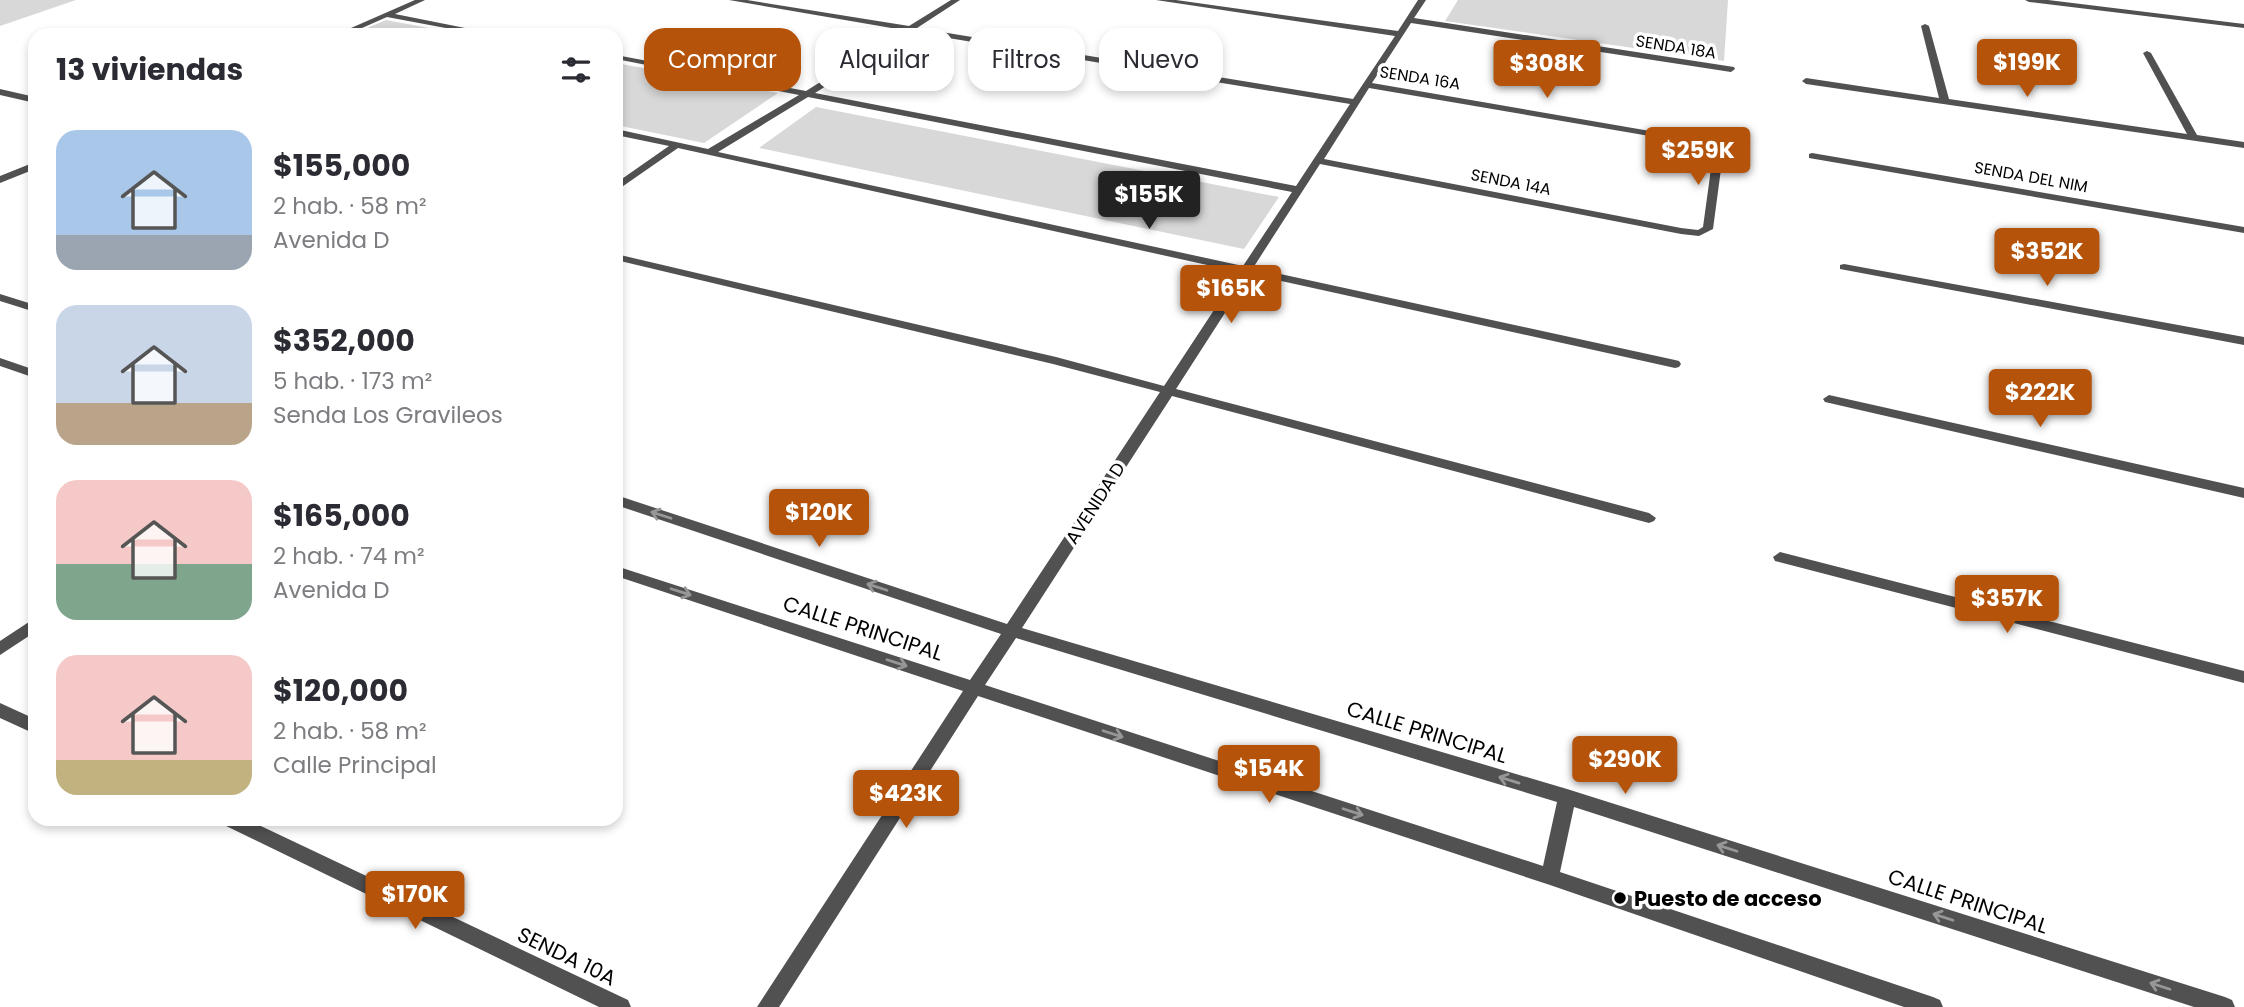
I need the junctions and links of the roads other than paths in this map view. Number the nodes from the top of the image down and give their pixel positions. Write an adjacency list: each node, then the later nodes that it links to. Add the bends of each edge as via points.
1 (421, 0): 7 (street)
2 (733, 0): 13 (street)
3 (956, 0): 14 (street)
4 (1160, 0): 15 (street)
5 (1422, 0): 8 (street, AVENIDA D)
6 (2029, 0): 10 (street)
7 (387, 15): 11 (street); 12 (street)
8 (1410, 20): 15 (street, AVENIDA D); 19 (street, SENDA 18A)
9 (1925, 26): 27 (street)
10 (2244, 26)
11 (356, 28)
12 (458, 28)
13 (899, 28)
14 (914, 28)
15 (1400, 34): 21 (street, AVENIDA D)
16 (954, 37): 26 (street)
17 (2147, 53): 29 (street)
18 (623, 58): 24 (street)
19 (1731, 69)
20 (1806, 81): 27 (street)
21 (1368, 85): 26 (street, AVENIDA D); 40 (street, SENDA 16A, via 1705,142 1717,154 1707,229)
22 (815, 89): 24 (street)
23 (0, 92): 25 (street)
24 (809, 93): 32 (street); 38 (street)
25 (28, 98)
26 (1356, 102): 34 (street, AVENIDA D)
27 (1945, 102): 29 (street)
28 (623, 133): 30 (street)
29 (2193, 137): 31 (street)
30 (677, 145): 32 (street); 37 (street)
31 (2244, 145)
32 (709, 153): 43 (street)
33 (1812, 156): 39 (street, SENDA DEL NIM)
34 (1318, 161): 38 (street, AVENIDA D); 40 (street, SENDA 14A)
35 (28, 168): 36 (street)
36 (0, 180)
37 (623, 183)
38 (1299, 190): 43 (street, AVENIDA D)
39 (2244, 230)
40 (1699, 233)
41 (623, 259): 50 (street)
42 (1844, 267): 46 (street)
43 (1248, 269): 48 (street); 50 (street, AVENIDA D)
44 (0, 298): 45 (street)
45 (28, 307)
46 (2244, 341)
47 (0, 362): 49 (street)
48 (1675, 364)
49 (28, 372)
50 (1169, 390): 54 (street); 58 (street, AVENIDA D)
51 (1829, 399): 52 (street)
52 (2244, 493)
53 (623, 502): 58 (street, CALLE PRINCIPAL, one-way to 53)
54 (1650, 518)
55 (1780, 558): 60 (street)
56 (623, 573): 61 (street, CALLE PRINCIPAL, one-way to 61)
57 (28, 629): 59 (street)
58 (1011, 631): 61 (street, AVENIDA D); 64 (street, CALLE PRINCIPAL, one-way to 58)
59 (0, 649)
60 (2244, 677)
61 (974, 688): 66 (street, CALLE PRINCIPAL, one-way to 66); 68 (street, AVENIDA D)
62 (0, 710): 63 (street)
63 (28, 724)
64 (1567, 797): 66 (street); 70 (street, CALLE PRINCIPAL, one-way to 64)
65 (243, 826): 67 (street, SENDA 10A)
66 (1550, 877): 69 (street, CALLE PRINCIPAL)
67 (621, 1007)
68 (767, 1007)
69 (1933, 1007)
70 (2225, 1007)

